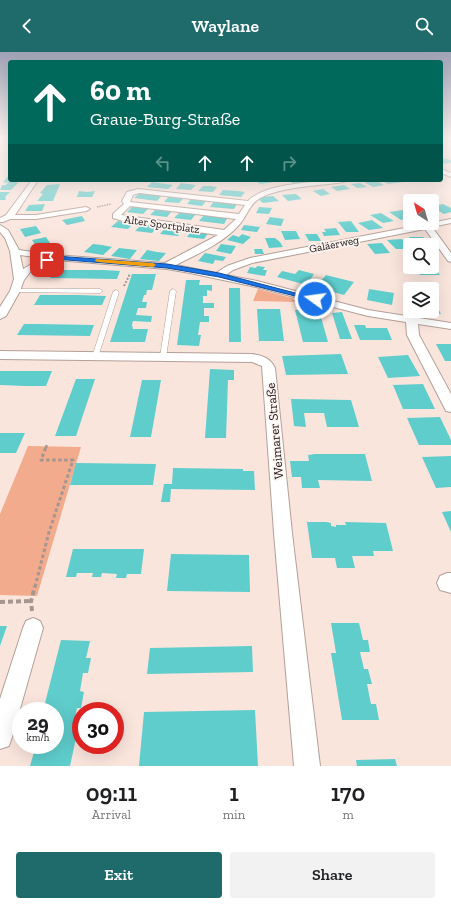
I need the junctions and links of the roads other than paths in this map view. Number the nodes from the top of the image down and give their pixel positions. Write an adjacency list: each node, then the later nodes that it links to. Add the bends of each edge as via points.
1 (34, 182): 6 (street)
2 (332, 182): 4 (street, via 269,192 259,195)
3 (127, 203): 4 (street, Alter Sportplatz, via 130,194 138,191); 7 (street, Alter Sportplatz); 14 (street, Alter Sportplatz, via 116,216 118,218)
4 (249, 203): 7 (street)
5 (86, 209): 6 (street, via 36,217)
6 (9, 217): 8 (street)
7 (241, 217): 14 (street)
8 (0, 221)
9 (451, 221): 10 (street, Galäerweg)
10 (439, 224)
11 (0, 227): 15 (street, via 9,237)
12 (407, 230): 19 (street, Galäerweg, via 250,261)
13 (430, 230): 17 (street)
14 (225, 233): 18 (street)
15 (15, 252): 16 (street); 20 (street)
16 (55, 257): 18 (street); 20 (street, via 28,269)
17 (451, 259)
18 (167, 266): 19 (street)
19 (219, 275): 26 (street, via 368,313)
20 (19, 279): 21 (street)
21 (15, 291): 22 (lane); 25 (street)
22 (100, 291)
23 (173, 291): 30 (lane)
24 (116, 292): 29 (lane)
25 (0, 316)
26 (412, 321): 27 (street); 31 (street, via 412,335)
27 (451, 326)
28 (0, 355): 29 (street, Weimarer Straße)
29 (94, 357): 30 (street, Weimarer Straße)
30 (163, 357): 34 (street, Weimarer Straße, via 252,358 263,360 269,368 282,533)
31 (451, 406)
32 (33, 628): 33 (street)
33 (0, 736)
34 (307, 766)

